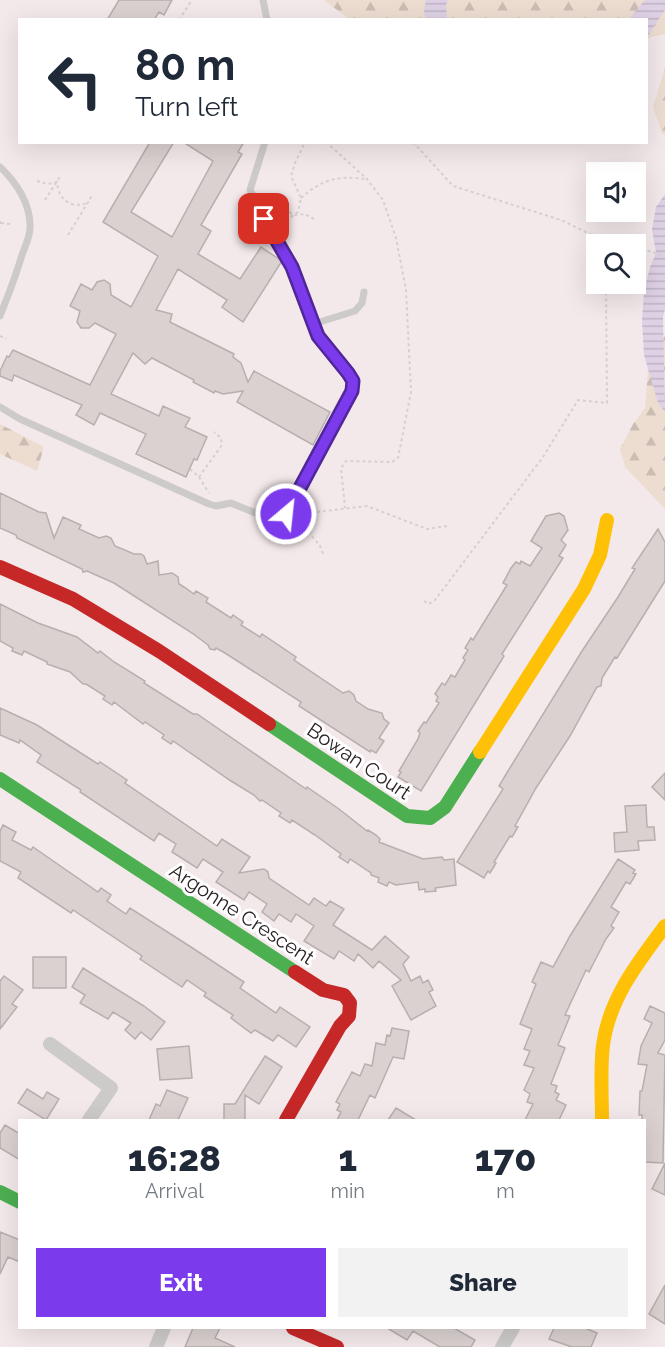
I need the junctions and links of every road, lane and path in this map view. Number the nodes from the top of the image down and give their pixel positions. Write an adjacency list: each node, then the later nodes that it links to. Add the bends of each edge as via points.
1 (192, 0): 3 (path)
2 (263, 0): 4 (lane)
3 (180, 18)
4 (267, 18)
5 (265, 144): 15 (lane, via 249,190)
6 (304, 144): 16 (path, via 291,176)
7 (328, 144): 11 (path)
8 (415, 144): 25 (path, via 453,186 561,220)
9 (0, 167): 30 (lane, via 20,191 30,229)
10 (60, 176): 13 (path)
11 (366, 179): 16 (path, via 333,178); 40 (path, via 383,200 396,238 406,290 411,392 398,458 392,462 346,461 341,468)
12 (37, 181): 13 (path)
13 (57, 182): 17 (path); 18 (path, via 64,200 76,206)
14 (93, 194): 18 (path)
15 (253, 197): 19 (path, via 269,195); 23 (lane)
16 (301, 198): 19 (path, via 298,212)
17 (45, 200)
18 (88, 202): 24 (path)
19 (293, 215): 20 (path, via 305,214); 23 (path)
20 (316, 220)
21 (1, 224): 22 (path)
22 (10, 224)
23 (271, 231): 31 (lane, via 292,267)
24 (68, 234)
25 (590, 234)
26 (646, 250): 27 (path)
27 (665, 256)
28 (364, 292): 31 (lane, via 355,311)
29 (606, 294): 47 (path, via 607,403 578,400 543,457 435,600)
30 (0, 316)
31 (314, 324): 42 (lane, via 318,336 353,381 352,391)
32 (0, 336): 33 (path)
33 (6, 339)
34 (0, 407): 39 (lane)
35 (214, 432): 37 (path, via 222,445)
36 (190, 469): 37 (path)
37 (199, 477): 39 (path, via 209,494)
38 (300, 502): 41 (path)
39 (209, 504): 42 (lane, via 231,503 277,520)
40 (345, 508): 41 (path); 44 (path, via 367,506 427,529)
41 (303, 513): 42 (path); 45 (path, via 310,535)
42 (286, 515)
43 (607, 520): 46 (street, Bowan Court, via 600,555 585,589 445,807 430,818 407,816 159,651 73,599)
44 (447, 526)
45 (324, 556)
46 (0, 567)
47 (424, 602)
48 (0, 779): 52 (street, Argonne Crescent, via 323,990 344,995 350,1003 349,1016)
49 (665, 926): 53 (street, via 635,966 615,1003 603,1045)
50 (50, 1044): 51 (street, via 111,1088)
51 (90, 1119)
52 (287, 1119)
53 (602, 1119)
54 (0, 1192): 55 (street)
55 (18, 1201)
56 (164, 1329): 59 (street)
57 (295, 1329): 60 (street)
58 (512, 1329): 61 (street)
59 (156, 1347)
60 (337, 1347)
61 (502, 1347)

